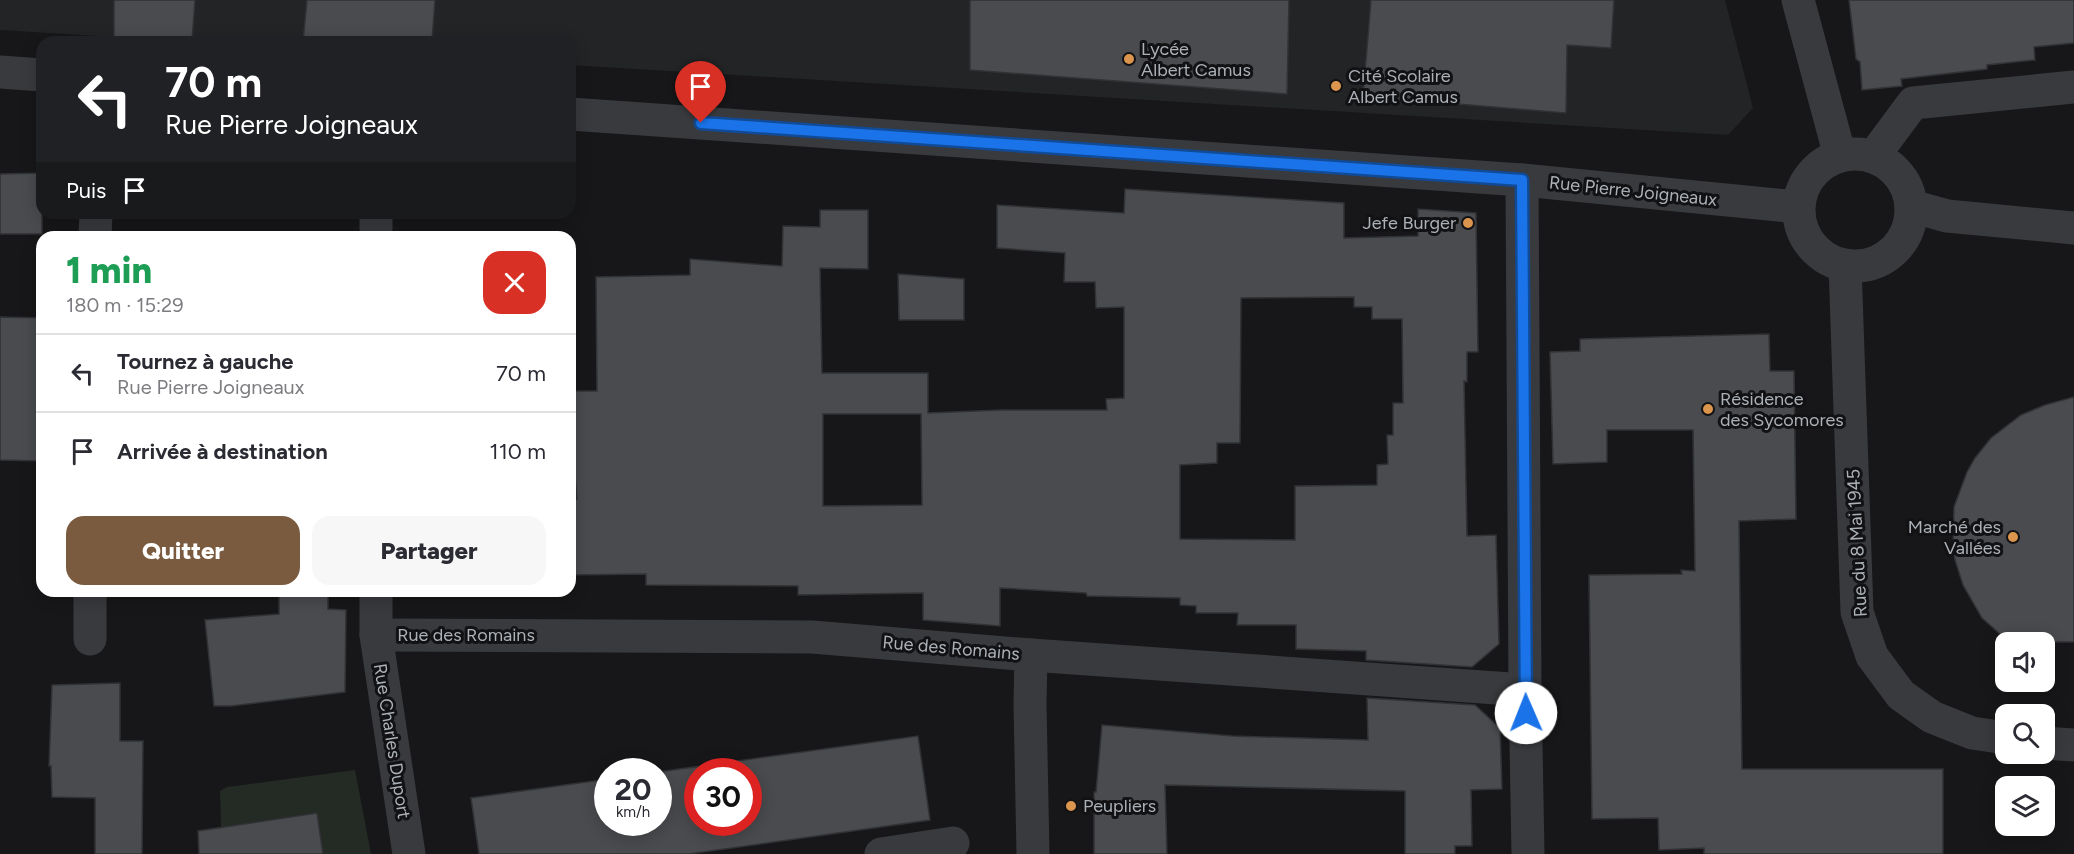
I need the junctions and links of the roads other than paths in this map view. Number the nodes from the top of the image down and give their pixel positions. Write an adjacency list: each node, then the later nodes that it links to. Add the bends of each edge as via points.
1 (1798, 0): 6 (street)
2 (0, 72): 3 (street)
3 (36, 75)
4 (2074, 87): 7 (street, via 1913,103)
5 (576, 114): 8 (street, Rue Pierre Joigneaux)
6 (1840, 156): 7 (street); 10 (street, via 1814,171 1803,187)
7 (1873, 157): 9 (street, via 1899,176 1908,190)
8 (1522, 180): 10 (street, Rue Pierre Joigneaux); 18 (street)
9 (1911, 206): 11 (street, via 1947,216); 12 (street, via 1906,235 1887,257 1866,265)
10 (1798, 207): 12 (street, via 1800,223 1816,251)
11 (2074, 228)
12 (1845, 265): 19 (street, Rue du 8 Mai 1945, via 1857,612 1872,656 1900,695 1932,717 1972,733)
13 (90, 597): 16 (street)
14 (376, 597): 15 (street, Rue Charles Duport)
15 (376, 634): 17 (street, Rue des Romains, via 812,637); 23 (street, Rue Charles Duport)
16 (90, 639)
17 (1031, 655): 18 (street, Rue des Romains); 25 (street)
18 (1525, 690): 26 (street)
19 (1995, 736)
20 (2055, 744): 21 (street)
21 (2074, 745)
22 (953, 843): 24 (street)
23 (410, 854)
24 (881, 854)
25 (1033, 854)
26 (1528, 854)

